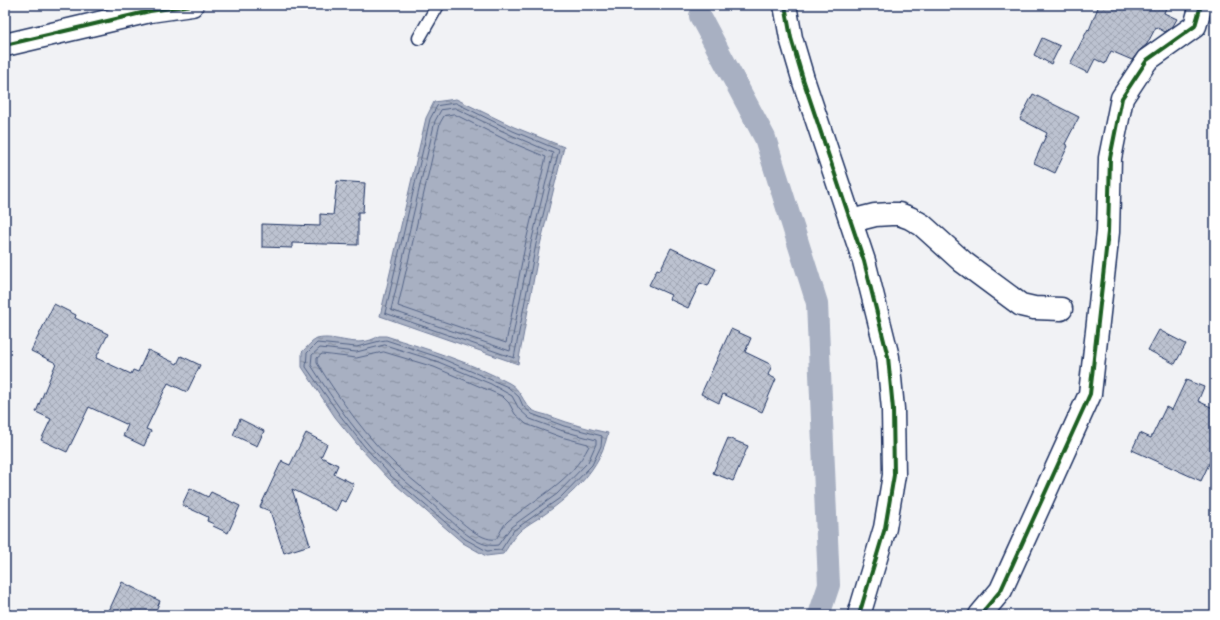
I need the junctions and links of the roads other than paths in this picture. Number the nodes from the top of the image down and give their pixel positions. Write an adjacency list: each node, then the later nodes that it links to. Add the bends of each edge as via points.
1 (192, 5): 6 (street, via 150,11)
2 (438, 5): 5 (lane)
3 (785, 5): 7 (street, via 791,38)
4 (1201, 5): 10 (street, via 1195,26 1147,60 1122,98 1110,158 1108,232 1090,394 1001,590)
5 (419, 38)
6 (5, 45)
7 (851, 221): 8 (street, via 891,214 910,218 922,224 974,270 1021,305); 9 (street, via 888,357 893,409 894,475 886,528)
8 (1061, 309)
9 (859, 615)
10 (980, 615)

